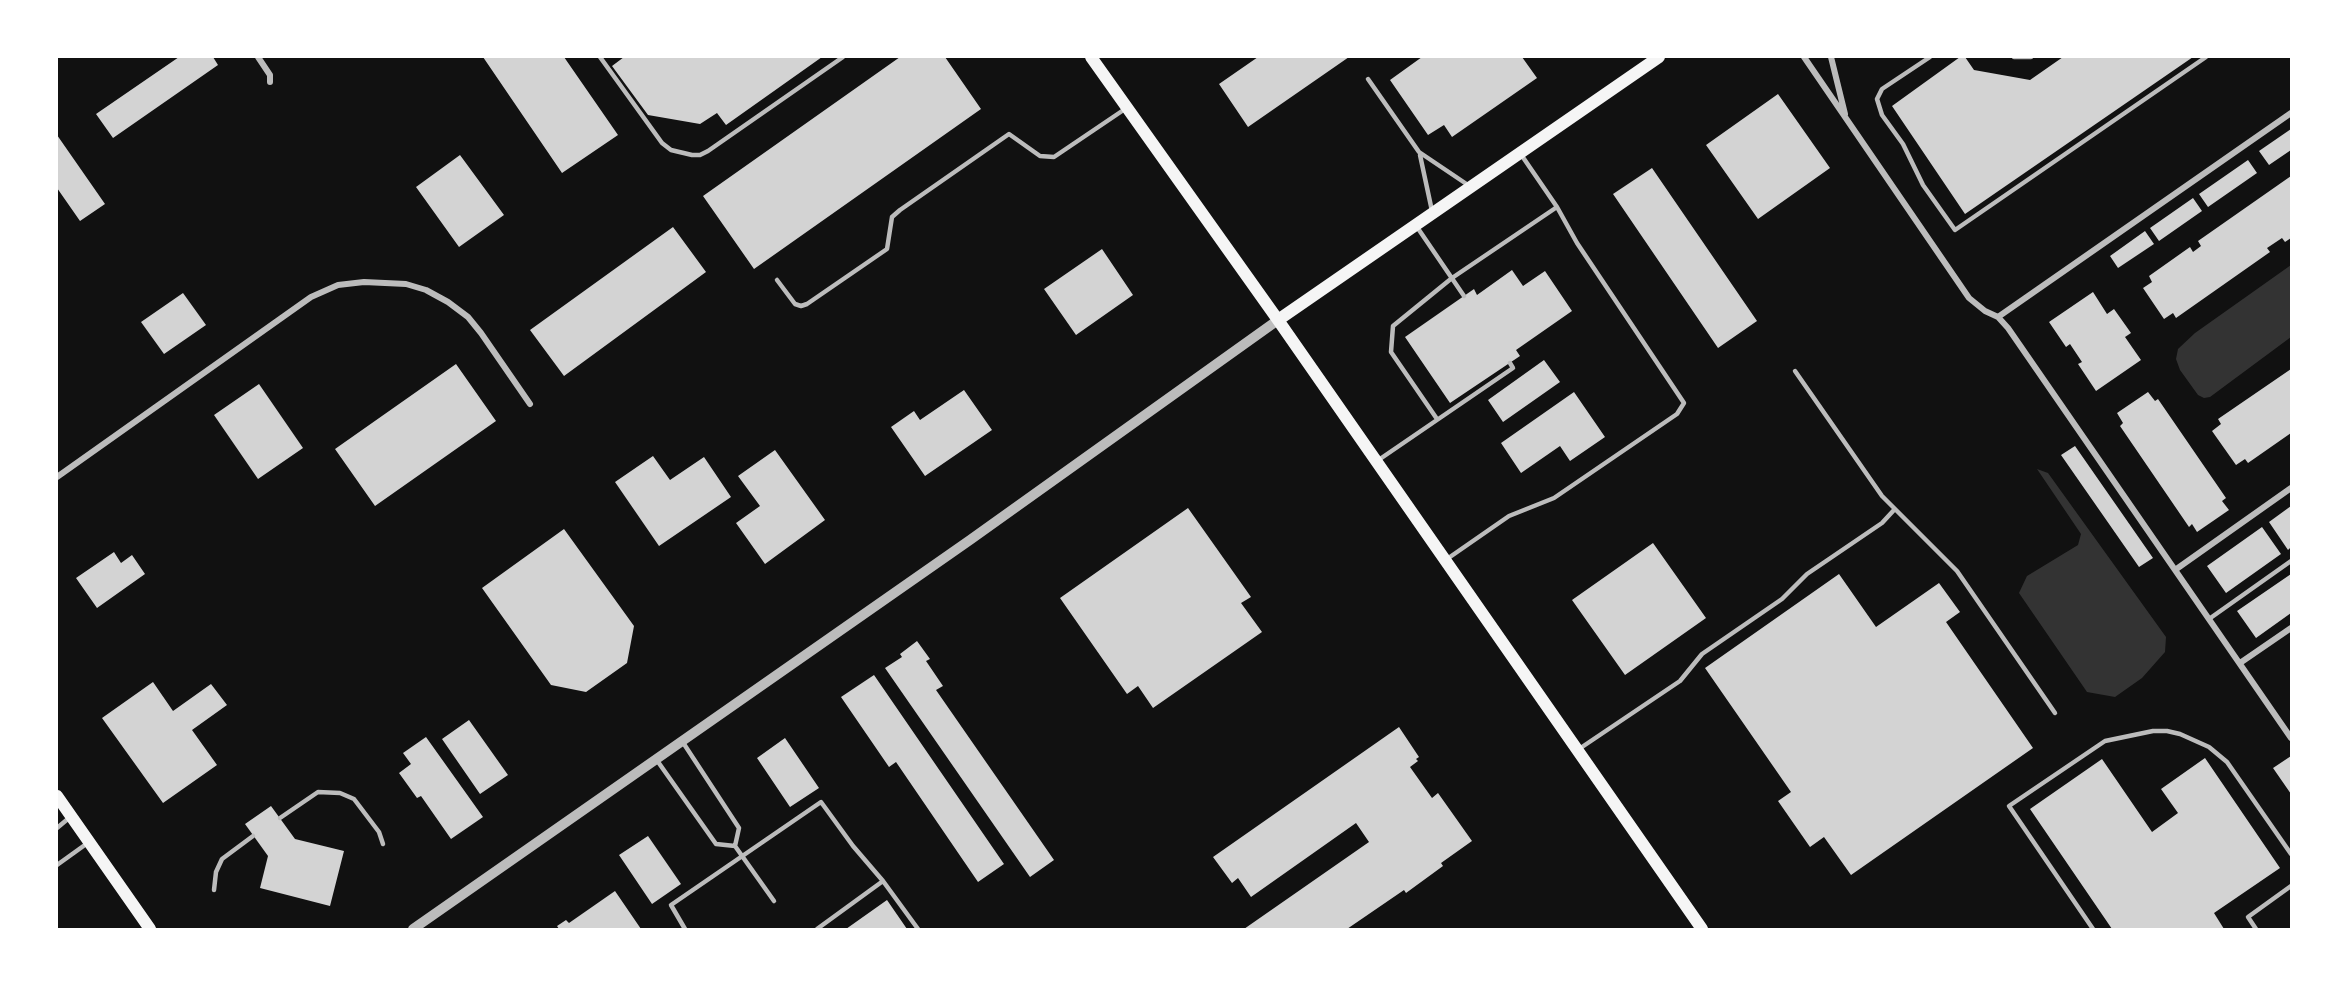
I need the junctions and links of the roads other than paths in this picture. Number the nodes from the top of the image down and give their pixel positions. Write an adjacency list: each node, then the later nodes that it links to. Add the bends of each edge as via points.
1 (258, 57): 13 (street, via 270,75)
2 (600, 57): 3 (lane, via 662,143 671,150 700,155)
3 (843, 57)
4 (1091, 57): 14 (main road)
5 (1659, 57): 18 (main road)
6 (1804, 57): 16 (street)
7 (1831, 57): 16 (street)
8 (1930, 57): 11 (lane, via 1882,89 1877,99 1882,115 1903,144 1923,185 1955,230)
9 (2014, 57): 10 (lane)
10 (2031, 57)
11 (2206, 57)
12 (1368, 80): 17 (lane)
13 (270, 82)
14 (1127, 108): 24 (lane, via 1054,157 1040,156 1009,134 900,210 892,217 887,249 807,304 795,304); 27 (main road)
15 (2291, 113): 26 (street)
16 (1845, 117): 26 (street, via 1970,298)
17 (1419, 152): 19 (lane); 21 (lane)
18 (1520, 153): 19 (main road); 20 (lane)
19 (1471, 187): 21 (main road)
20 (1557, 207): 23 (lane); 36 (lane, via 1684,403 1677,414 1554,498 1509,516)
21 (1432, 213): 22 (main road)
22 (1415, 225): 23 (lane); 27 (main road)
23 (1452, 278): 25 (lane); 31 (lane, via 1393,326 1392,352)
24 (777, 280)
25 (1464, 296)
26 (1998, 317): 38 (street)
27 (1278, 320): 32 (main road); 44 (street)
28 (1510, 363): 31 (lane, via 1513,368)
29 (1796, 371): 35 (lane)
30 (530, 404): 33 (street, via 481,333 448,302 406,284 338,285 312,297)
31 (1437, 419): 32 (lane)
32 (1376, 462): 36 (main road)
33 (57, 477)
34 (2291, 488): 38 (street)
35 (1894, 510): 42 (lane, via 1957,572); 45 (lane, via 1882,523 1807,574 1782,599 1702,654 1680,681)
36 (1444, 561): 45 (main road)
37 (2291, 561): 39 (lane)
38 (2175, 570): 39 (street)
39 (2209, 619): 41 (street)
40 (2291, 628): 41 (street)
41 (2240, 663): 43 (street)
42 (2055, 713)
43 (2291, 738)
44 (682, 741): 46 (street); 54 (lane, via 740,828)
45 (1577, 750): 67 (main road)
46 (656, 759): 54 (lane, via 716,844); 63 (street)
47 (57, 796): 48 (main road)
48 (71, 816): 50 (lane); 52 (main road)
49 (280, 818): 53 (lane, via 318,792 340,794 354,799)
50 (57, 828)
51 (254, 836): 60 (lane, via 222,859)
52 (90, 842): 57 (lane); 62 (main road)
53 (383, 844)
54 (735, 846): 56 (lane)
55 (2291, 854): 68 (lane, via 2227,762 2209,747 2167,731 2105,741 2008,806)
56 (742, 856): 58 (lane, via 820,802); 61 (lane); 64 (lane, via 671,905)
57 (57, 865)
58 (883, 881): 65 (lane); 66 (lane)
59 (2291, 886): 69 (lane, via 2248,917)
60 (214, 890)
61 (774, 901)
62 (150, 929)
63 (413, 929)
64 (685, 929)
65 (817, 929)
66 (918, 929)
67 (1702, 929)
68 (2093, 929)
69 (2256, 929)

